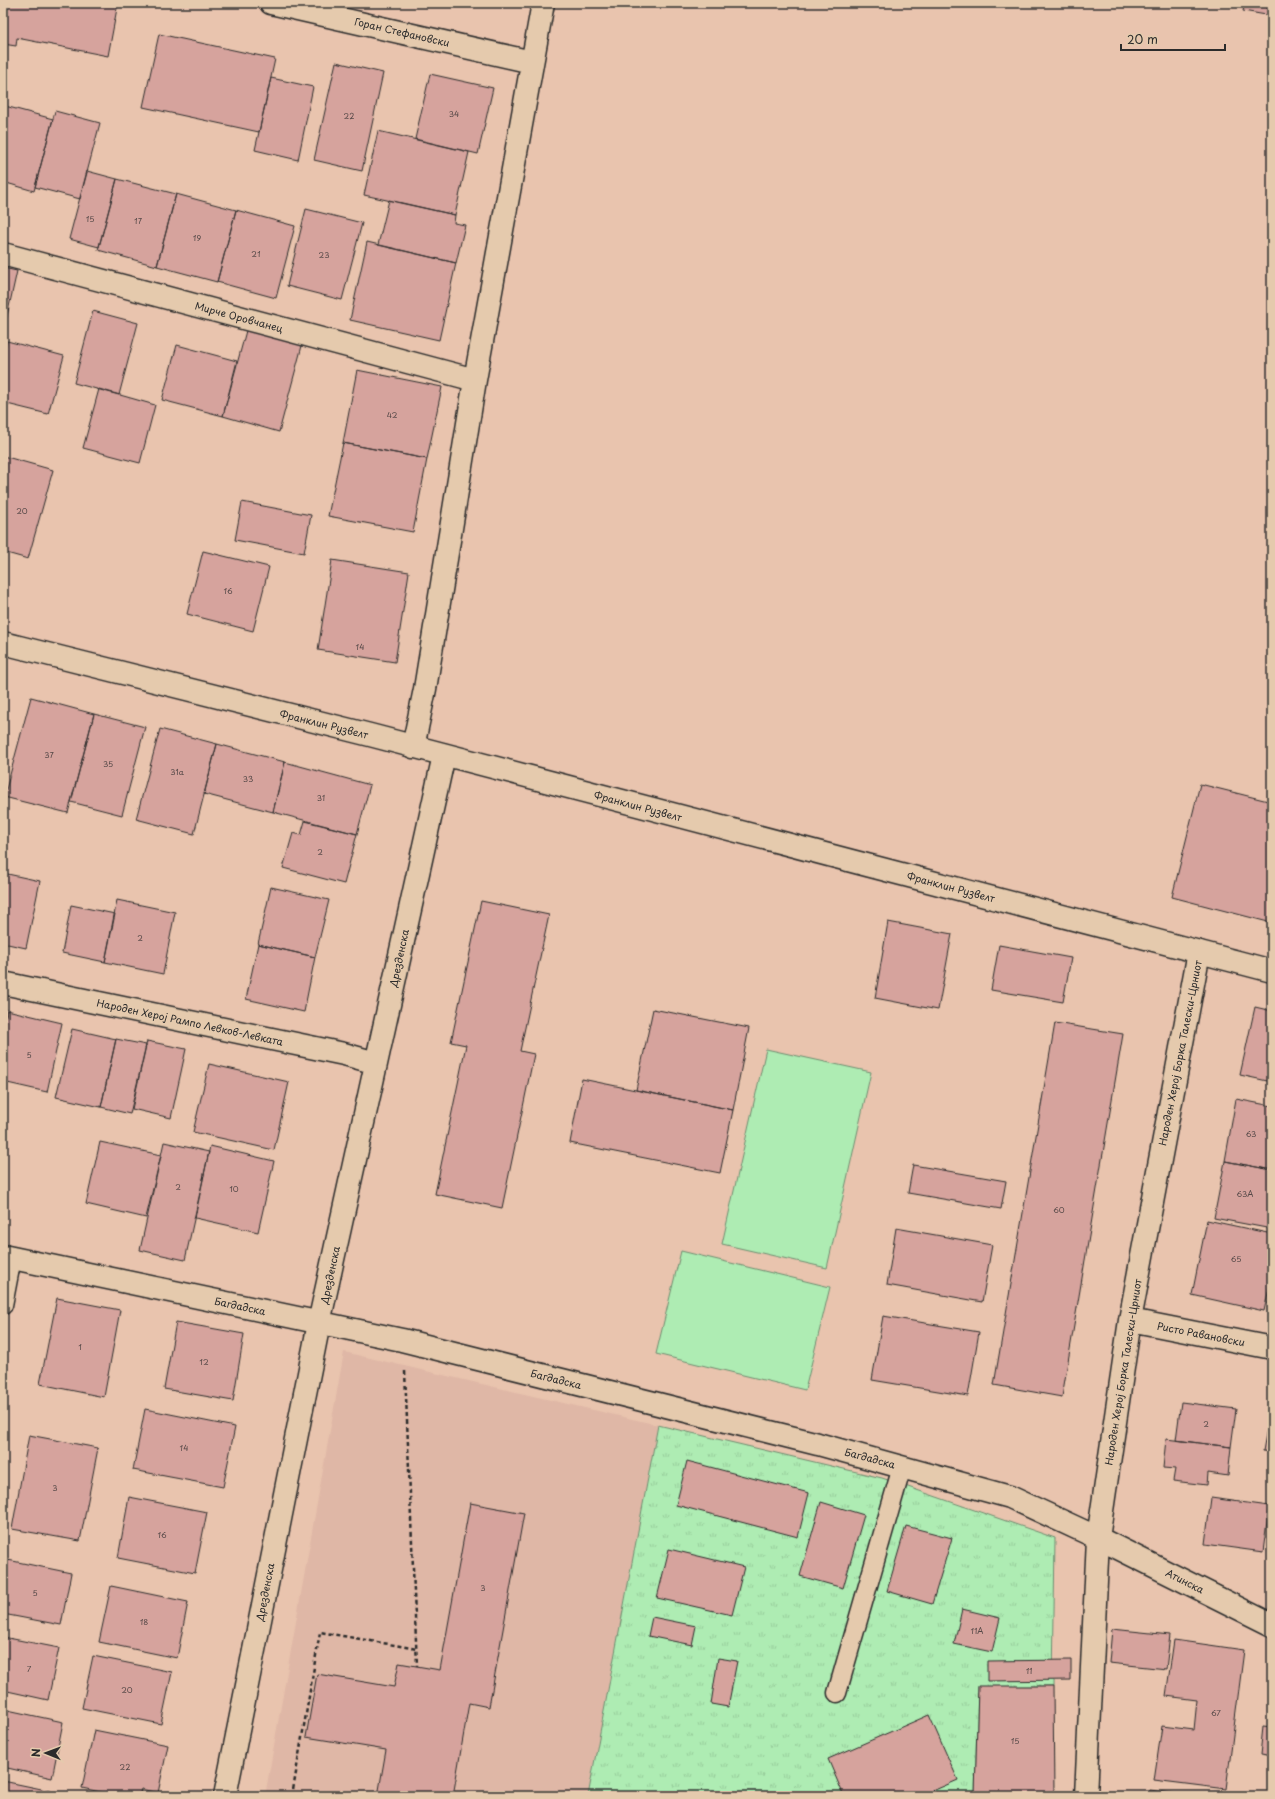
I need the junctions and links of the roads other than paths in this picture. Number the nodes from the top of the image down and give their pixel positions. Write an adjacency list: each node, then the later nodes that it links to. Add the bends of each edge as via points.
1 (271, 3): 3 (street, Горан Стефановски)
2 (543, 3): 3 (street)
3 (532, 62): 5 (street)
4 (3, 254): 5 (street, Мирче Оровчанец)
5 (475, 380): 7 (street, via 425,688)
6 (3, 643): 7 (street, Франклин Рузвелт)
7 (413, 747): 8 (street, Франклин Рузвелт)
8 (444, 755): 9 (street, Франклин Рузвелт); 12 (street, Дрезденска)
9 (1199, 952): 10 (street, Франклин Рузвелт); 15 (street, Народен Херој Борка Талески-Црниот)
10 (1272, 971)
11 (3, 982): 12 (street, Народен Херој Рампо Левков-Левката, via 344,1054)
12 (376, 1063): 16 (street, Дрезденска)
13 (8, 1257): 14 (lane); 16 (street, Багдадска)
14 (3, 1305)
15 (1130, 1320): 17 (street, Ристо Равановски); 19 (street, Народен Херој Борка Талески-Црниот)
16 (319, 1323): 18 (street, Багдадска, via 402,1340); 22 (street, Дрезденска)
17 (1272, 1348)
18 (902, 1467): 19 (street, Багдадска, via 1010,1497); 21 (lane)
19 (1098, 1538): 20 (street, Атинска); 23 (street, Народен Херој Борка Талески-Црниот)
20 (1272, 1625)
21 (837, 1693)
22 (225, 1796)
23 (1086, 1796)

